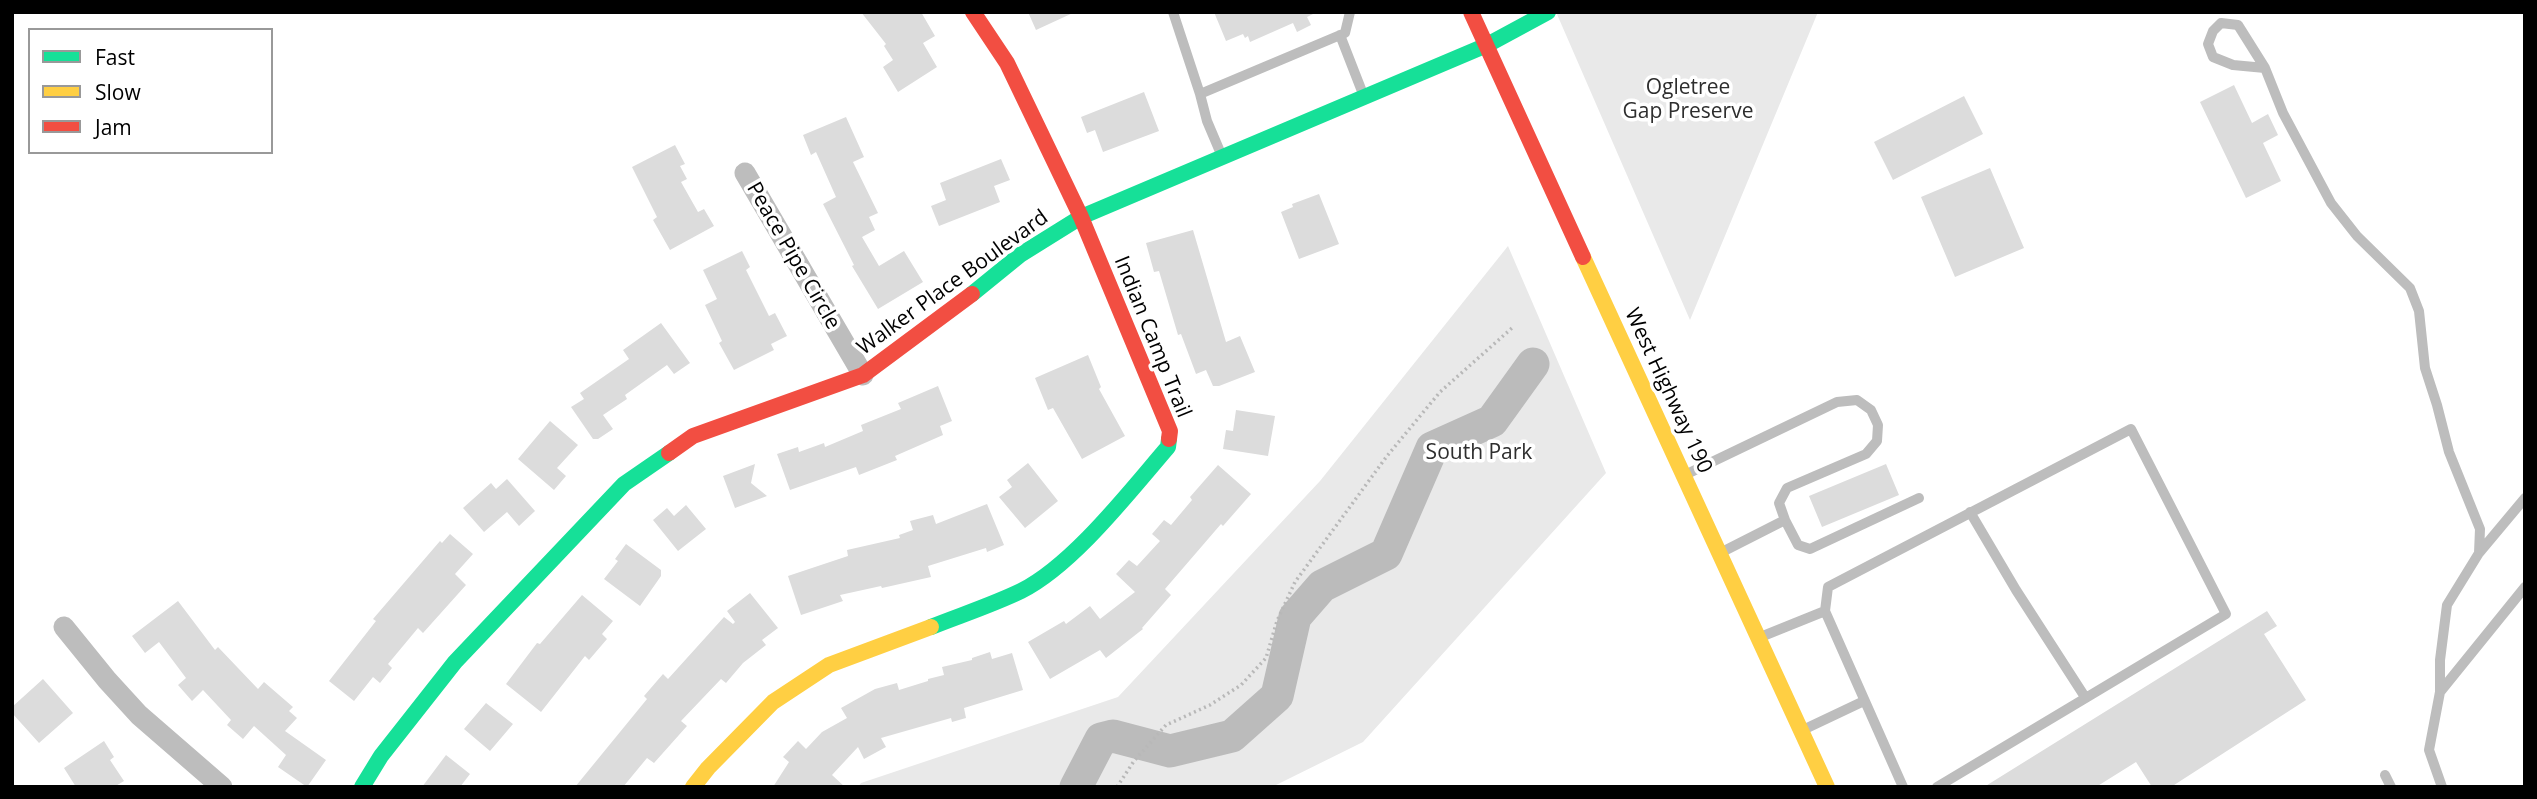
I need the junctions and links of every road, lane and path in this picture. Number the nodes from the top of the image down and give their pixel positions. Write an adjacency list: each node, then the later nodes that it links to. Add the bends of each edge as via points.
1 (973, 12): 13 (street, Indian Camp Trail, via 1007,63)
2 (1173, 12): 9 (lane)
3 (1350, 12): 6 (lane, via 1345,33)
4 (1471, 12): 7 (street, West Highway 190)
5 (1548, 12): 7 (street, Walker Place Boulevard)
6 (1340, 35): 9 (lane); 10 (lane)
7 (1487, 45): 10 (street, Walker Place Boulevard); 16 (street, West Highway 190)
8 (2265, 68): 8 (lane, via 2238,25 2221,23 2213,31 2208,44 2213,57 2233,65); 22 (lane, via 2331,204 2410,288 2419,311 2425,368 2449,452 2480,530)
9 (1200, 94): 11 (lane)
10 (1364, 97): 11 (street, Walker Place Boulevard)
11 (1223, 157): 13 (street, Walker Place Boulevard)
12 (745, 173): 15 (street, Peace Pipe Circle)
13 (1080, 217): 15 (street, Walker Place Boulevard, via 1020,254); 34 (street, Indian Camp Trail, via 1170,431 1168,447 1059,565 1023,590 829,665 773,702)
14 (1511, 328): 35 (path, via 1440,392 1387,456 1295,582 1266,658 1241,685 1166,725)
15 (863, 375): 33 (street, Walker Place Boulevard, via 693,436 624,484 455,662)
16 (1684, 475): 20 (lane, via 1837,402 1857,400 1871,410 1878,425 1877,441 1866,454 1787,488 1779,503); 21 (street, West Highway 190)
17 (1919, 498): 20 (lane, via 1810,549 1798,545)
18 (2525, 498): 22 (lane)
19 (1970, 512): 24 (lane, via 1828,587); 28 (lane); 28 (lane, via 2131,429 2226,614)
20 (1785, 520): 21 (lane)
21 (1720, 553): 26 (street, West Highway 190)
22 (2479, 553): 27 (lane, via 2447,605)
23 (2525, 587): 27 (lane)
24 (1825, 611): 26 (lane); 29 (lane)
25 (64, 626): 32 (street, via 139,715)
26 (1759, 638): 30 (street, West Highway 190)
27 (2440, 692): 40 (lane, via 2430,750)
28 (2085, 696): 38 (lane)
29 (1864, 701): 30 (lane); 37 (lane)
30 (1801, 730): 36 (street, West Highway 190)
31 (2385, 775): 39 (lane)
32 (222, 787)
33 (362, 787)
34 (693, 787)
35 (1117, 787)
36 (1827, 787)
37 (1903, 787)
38 (1937, 787)
39 (2391, 787)
40 (2442, 787)

